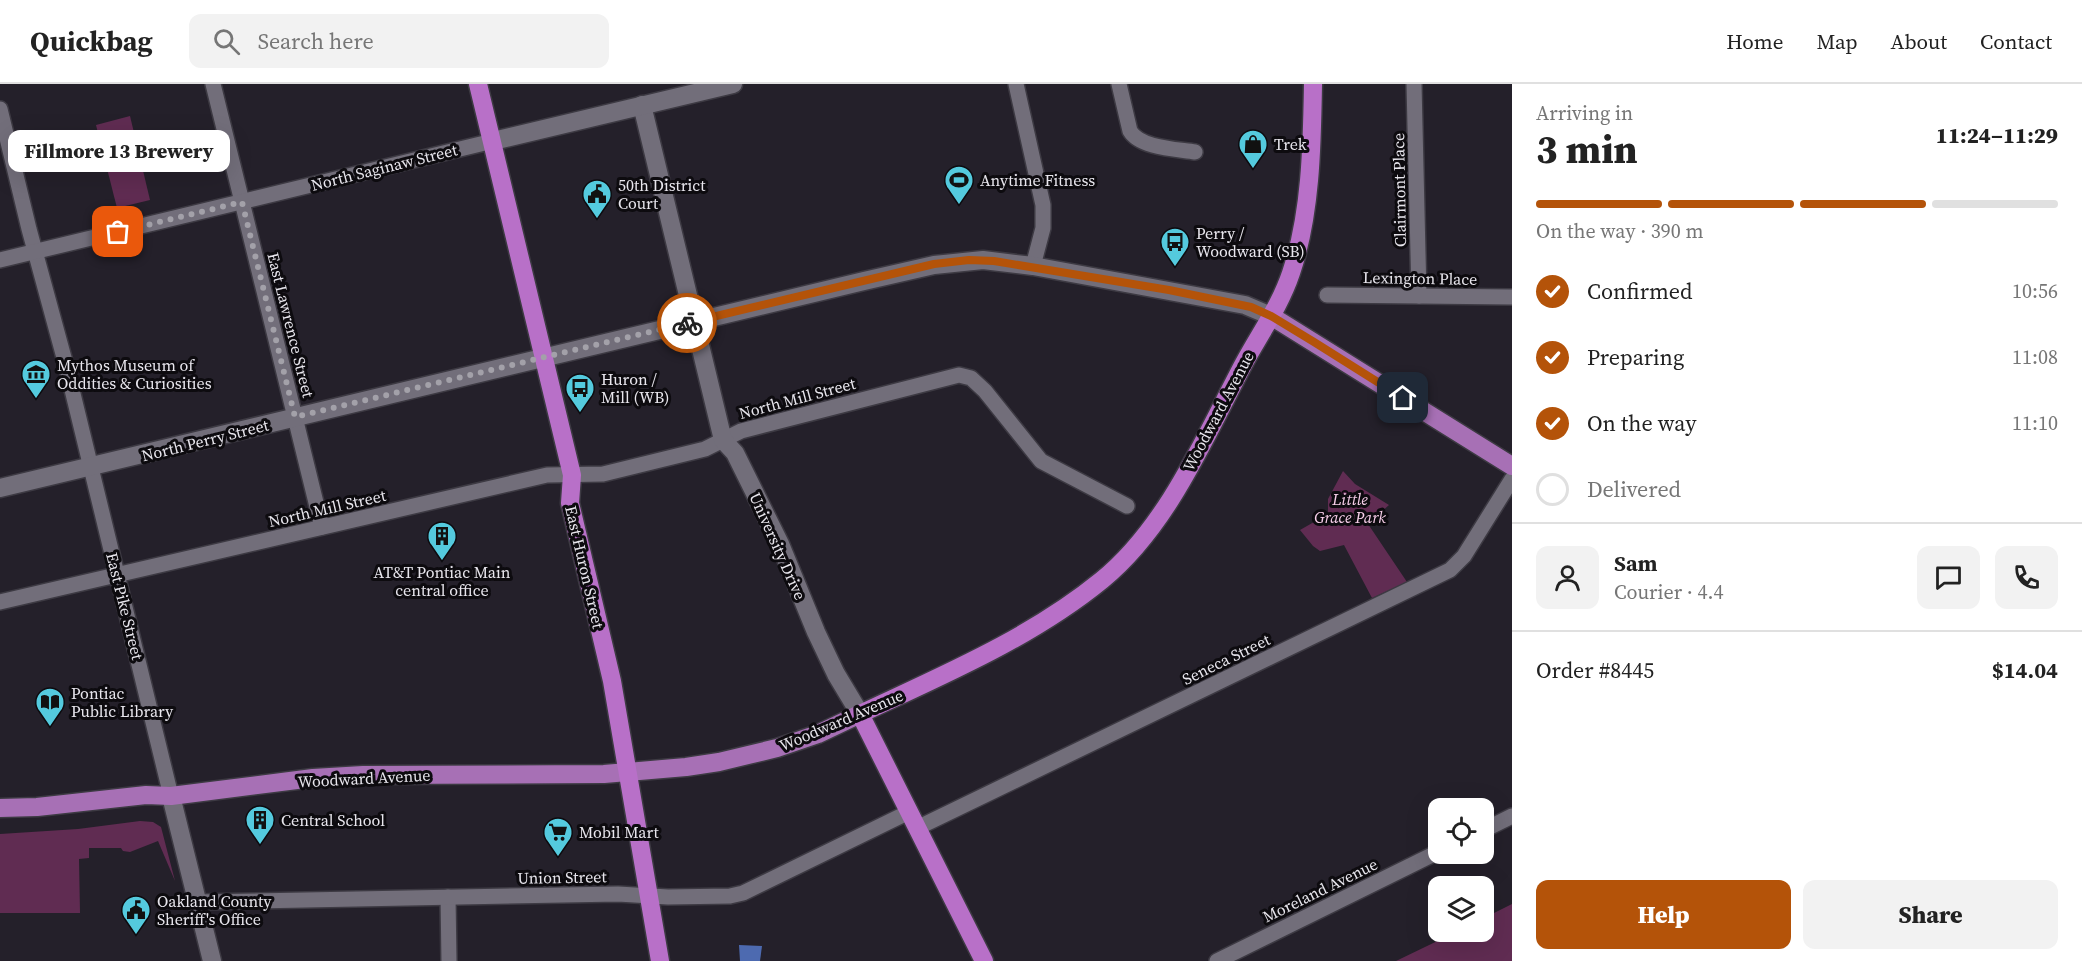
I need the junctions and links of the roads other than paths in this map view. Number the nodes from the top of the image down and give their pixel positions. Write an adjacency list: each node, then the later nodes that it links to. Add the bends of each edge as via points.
1 (213, 84): 12 (street, East Lawrence Street)
2 (478, 84): 10 (highway, East Huron Street)
3 (733, 84): 8 (street, North Saginaw Street)
4 (1016, 84): 15 (street, via 1043,205 1043,228)
5 (1119, 84): 11 (street, via 1134,137 1144,143)
6 (1313, 84): 19 (highway, Woodward Avenue, via 1310,173 1303,220 1291,273)
7 (1414, 84): 17 (street, Clairmont Place)
8 (642, 105): 10 (street, North Saginaw Street); 20 (street, University Drive)
9 (0, 109): 13 (street, East Pike Street)
10 (492, 141): 12 (street, North Saginaw Street); 21 (highway, East Huron Street)
11 (1195, 152)
12 (242, 202): 13 (street, North Saginaw Street); 22 (street, East Lawrence Street)
13 (36, 251): 14 (street, North Saginaw Street); 24 (street, East Pike Street)
14 (0, 260)
15 (1033, 266): 19 (street, North Perry Street, via 1245,305); 20 (street, North Perry Street, via 983,260 934,264)
16 (1327, 296): 17 (street, Lexington Place)
17 (1419, 296): 18 (street, Lexington Place)
18 (1512, 297)
19 (1271, 316): 25 (main road, North Perry Street); 33 (highway, Woodward Avenue, via 1147,535 1104,579 1023,635)
20 (694, 321): 21 (street, North Perry Street); 23 (street, University Drive)
21 (544, 357): 22 (street, North Perry Street); 26 (highway, East Huron Street)
22 (295, 417): 24 (street, North Perry Street); 30 (street, East Lawrence Street)
23 (723, 440): 26 (street, North Mill Street, via 705,449 603,474); 29 (street, North Mill Street, via 741,431 951,376 965,376 985,391 1041,461); 33 (street, University Drive, via 735,453 780,544 836,674)
24 (91, 466): 28 (street, North Perry Street); 31 (street, East Pike Street)
25 (1512, 466)
26 (572, 475): 30 (street, North Mill Street, via 547,475); 34 (highway, East Huron Street, via 570,503 612,681)
27 (1512, 479): 38 (street, Seneca Street, via 1464,556 1450,570)
28 (0, 488)
29 (1127, 506)
30 (322, 527): 31 (street, North Mill Street)
31 (117, 575): 32 (street, North Mill Street); 35 (street, East Pike Street)
32 (0, 602)
33 (860, 714): 34 (main road, Woodward Avenue, via 810,737 753,755); 38 (highway, University Drive)
34 (628, 772): 35 (main road, Woodward Avenue, via 363,775); 41 (highway, East Huron Street)
35 (171, 796): 36 (main road, Woodward Avenue); 43 (street, East Pike Street)
36 (0, 808)
37 (1512, 816): 39 (street)
38 (913, 820): 41 (street, Union Street, via 739,895); 47 (highway, University Drive)
39 (1494, 825)
40 (1428, 857): 48 (street, Moreland Avenue)
41 (648, 896): 42 (street, Union Street); 46 (highway, East Huron Street)
42 (448, 897): 43 (street, Union Street); 45 (street)
43 (197, 902): 44 (street, East Pike Street)
44 (212, 961)
45 (449, 961)
46 (660, 961)
47 (984, 961)
48 (1217, 961)

